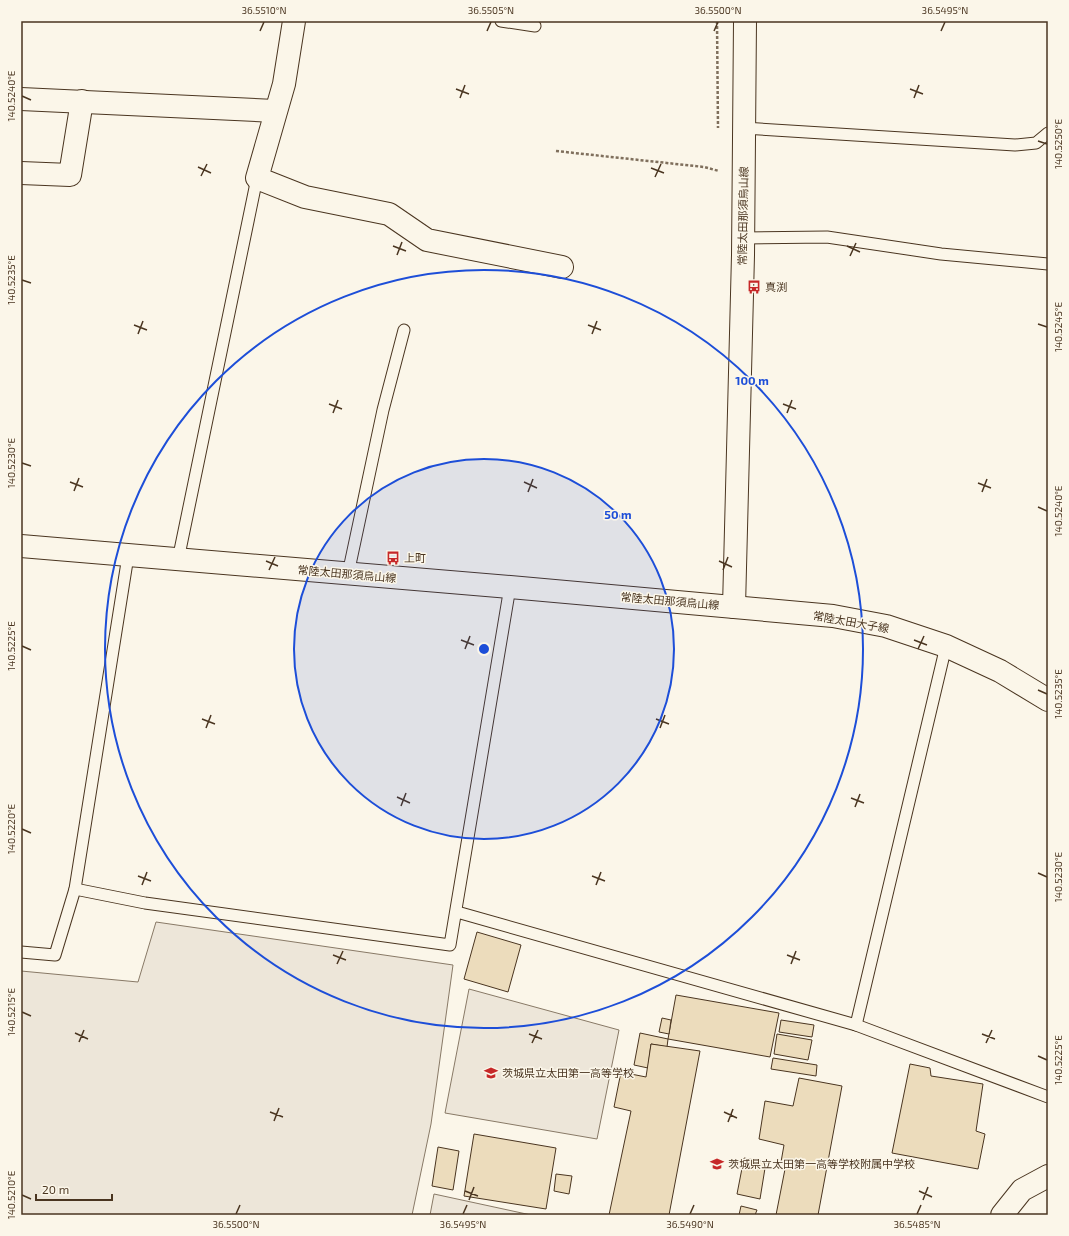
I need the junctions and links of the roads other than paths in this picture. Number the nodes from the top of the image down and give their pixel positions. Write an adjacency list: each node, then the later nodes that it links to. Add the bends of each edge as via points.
1 (294, 21): 7 (main road, via 284,84)
2 (501, 21): 4 (lane)
3 (745, 21): 8 (main road, 常陸太田那須烏山線)
4 (535, 26)
5 (21, 98): 6 (main road)
6 (82, 101): 7 (main road); 10 (main road, via 70,175)
7 (275, 111): 11 (main road)
8 (743, 128): 9 (lane, via 1015,145 1036,143); 12 (main road, 常陸太田那須烏山線)
9 (1048, 133)
10 (21, 173)
11 (258, 178): 14 (main road, via 305,197 389,214 427,240); 18 (lane)
12 (743, 238): 13 (lane, via 826,237 941,254); 21 (main road, 常陸太田那須烏山線)
13 (1048, 264)
14 (562, 267)
15 (404, 330): 19 (lane, via 383,410)
16 (21, 546): 17 (main road, 常陸太田那須烏山線)
17 (128, 556): 18 (main road, 常陸太田那須烏山線); 24 (lane)
18 (178, 560): 19 (main road, 常陸太田那須烏山線)
19 (348, 574): 20 (main road, 常陸太田那須烏山線)
20 (510, 587): 21 (main road, 常陸太田那須烏山線); 25 (lane)
21 (734, 607): 22 (main road, 常陸太田大子線, via 833,616 878,624)
22 (946, 646): 23 (main road, 常陸太田大子線, via 1000,671); 27 (lane)
23 (1048, 700)
24 (75, 889): 25 (lane, via 145,903 450,946); 26 (lane, via 55,955)
25 (457, 912): 27 (lane)
26 (21, 952)
27 (856, 1025): 28 (lane)
28 (1048, 1097)
29 (1048, 1176): 30 (main road, via 1022,1190)
30 (1002, 1215)

